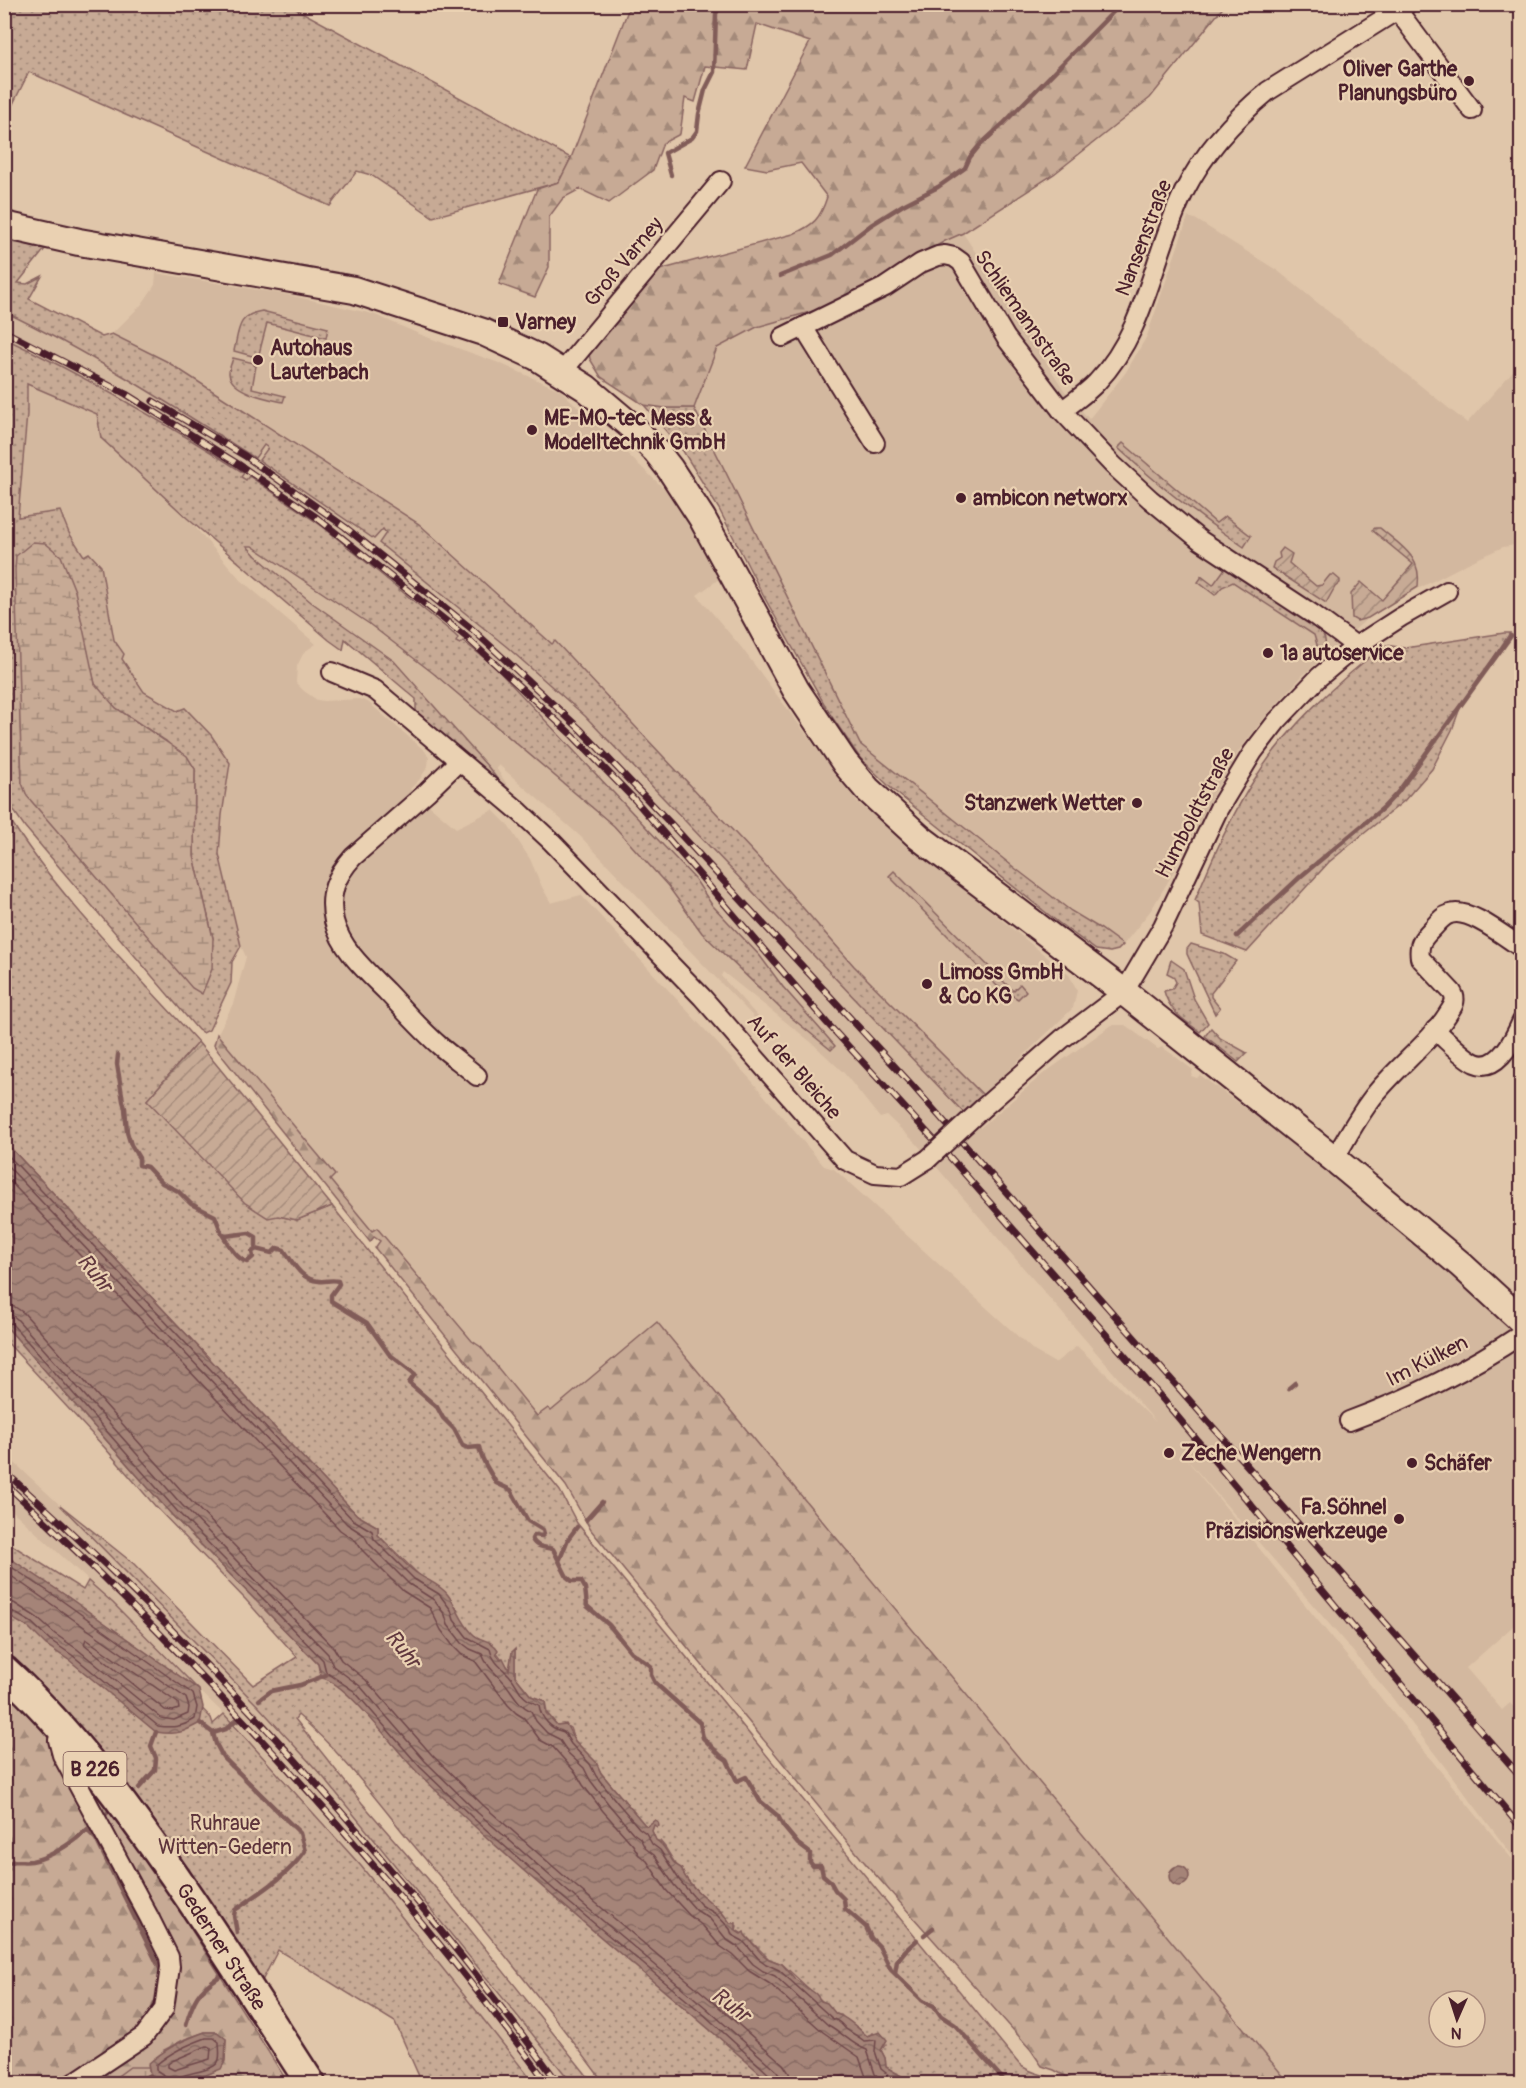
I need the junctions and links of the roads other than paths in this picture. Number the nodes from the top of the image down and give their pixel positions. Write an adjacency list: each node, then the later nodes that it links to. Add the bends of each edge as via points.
1 (1403, 8): 2 (street, Nansenstraße); 8 (street, Nansenstraße, via 1275,86 1222,135 1184,192 1140,311 1119,355 1096,383)
2 (1472, 110)
3 (721, 181): 7 (street, Groß Varney)
4 (4, 225): 7 (main road, via 79,242 354,290 483,332)
5 (804, 327): 6 (street, Schliemannstraße); 8 (street, Schliemannstraße, via 885,287 921,263 945,255 954,257 961,262 1006,338); 9 (street)
6 (783, 337)
7 (562, 372): 15 (main road, via 631,426 670,469 702,518 796,690 839,756 867,789 932,848)
8 (1062, 411): 11 (street, Schliemannstraße, via 1113,465 1200,540)
9 (875, 443)
10 (1447, 591): 11 (street, Humboldtstraße)
11 (1356, 646): 15 (street, Humboldtstraße, via 1318,677 1253,752 1219,808 1163,926)
12 (332, 672): 13 (street, Auf der Bleiche, via 375,690)
13 (458, 762): 15 (street, Auf der Bleiche, bridge, via 560,850 702,997 845,1160 875,1174 901,1176 928,1159 1062,1039); 18 (street, via 343,869 333,888 334,920 362,966 440,1047)
14 (1521, 948): 17 (street, via 1464,913 1442,919 1421,939 1421,960 1454,996 1451,1010)
15 (1124, 992): 19 (main road)
16 (1521, 1021): 17 (street, via 1511,1045 1484,1065 1472,1062)
17 (1435, 1030): 19 (street, via 1377,1092)
18 (477, 1076)
19 (1334, 1159): 20 (main road, via 1460,1264)
20 (1521, 1321)
21 (1521, 1334): 22 (street, Im Külken, via 1397,1403)
22 (1350, 1421)
23 (4, 1670): 24 (main road, Gederner Straße / B 226)
24 (62, 1728): 25 (street, Gederner Straße, via 58,1740 62,1755 154,1927 170,1967 164,2009 144,2036); 26 (main road, Gederner Straße / B 226, via 176,1877)
25 (72, 2084)
26 (310, 2084)

